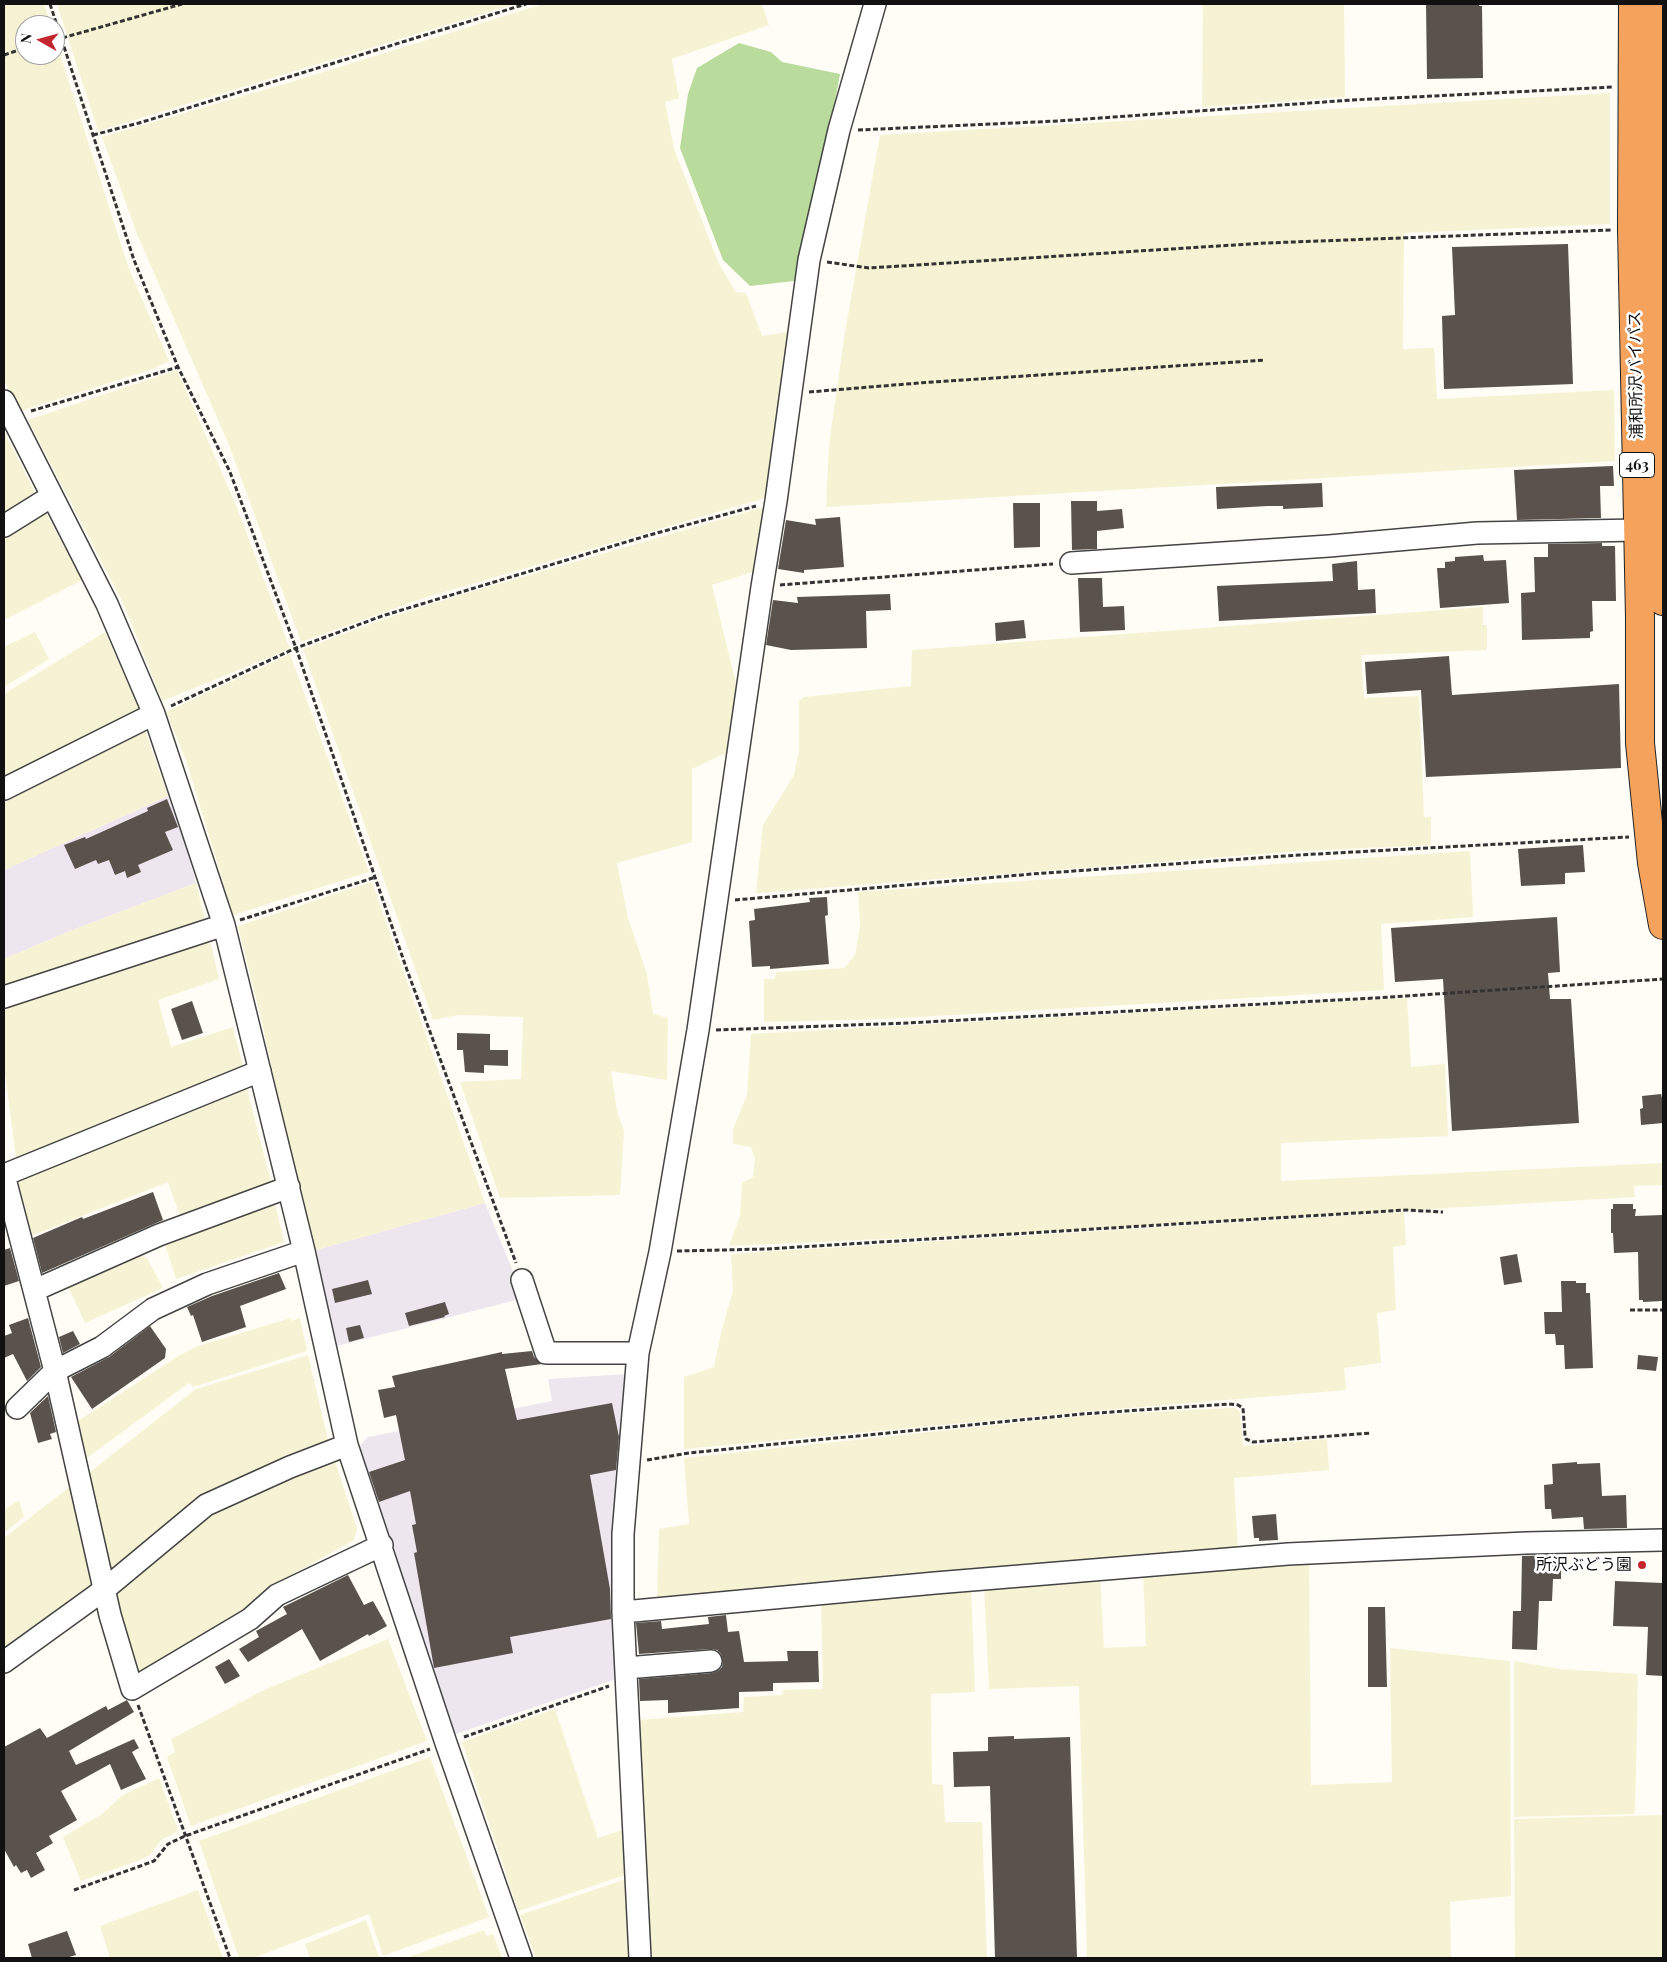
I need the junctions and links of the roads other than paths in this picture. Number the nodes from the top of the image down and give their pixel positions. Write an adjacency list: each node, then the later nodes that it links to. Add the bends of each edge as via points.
1 (875, 4): 21 (street, via 809,260 698,1030 660,1252)
2 (1632, 4): 7 (highway, 浦和所沢バイパス / 463, via 1632,229)
3 (1654, 4): 9 (highway, 浦和所沢バイパス / 463)
4 (6, 413): 5 (street)
5 (52, 496): 6 (street); 10 (street, via 107,604)
6 (4, 526)
7 (1638, 530): 8 (street, via 1477,532 1320,547); 13 (highway, 浦和所沢バイパス / 463, via 1640,743 1652,863)
8 (1070, 563)
9 (1663, 600)
10 (154, 714): 11 (street); 12 (street)
11 (4, 789)
12 (224, 925): 14 (street); 15 (street)
13 (1663, 925)
14 (4, 997)
15 (260, 1071): 16 (street); 17 (street)
16 (4, 1175): 20 (street)
17 (288, 1187): 18 (street); 20 (street, via 159,1235)
18 (304, 1251): 22 (street, via 207,1284 152,1309 102,1347); 24 (street)
19 (522, 1280): 21 (street, via 546,1353)
20 (34, 1290): 22 (street)
21 (638, 1353): 28 (street, via 623,1534)
22 (55, 1371): 23 (street); 27 (street)
23 (17, 1408)
24 (347, 1445): 26 (street); 27 (street, via 206,1505)
25 (1663, 1540): 28 (street, via 1288,1554)
26 (382, 1545): 27 (street, via 277,1595 250,1619 132,1689 114,1632); 32 (street, via 446,1743)
27 (105, 1589): 30 (street)
28 (623, 1612): 31 (street)
29 (710, 1661): 31 (street)
30 (4, 1662)
31 (626, 1674): 33 (street)
32 (521, 1958)
33 (640, 1958)

